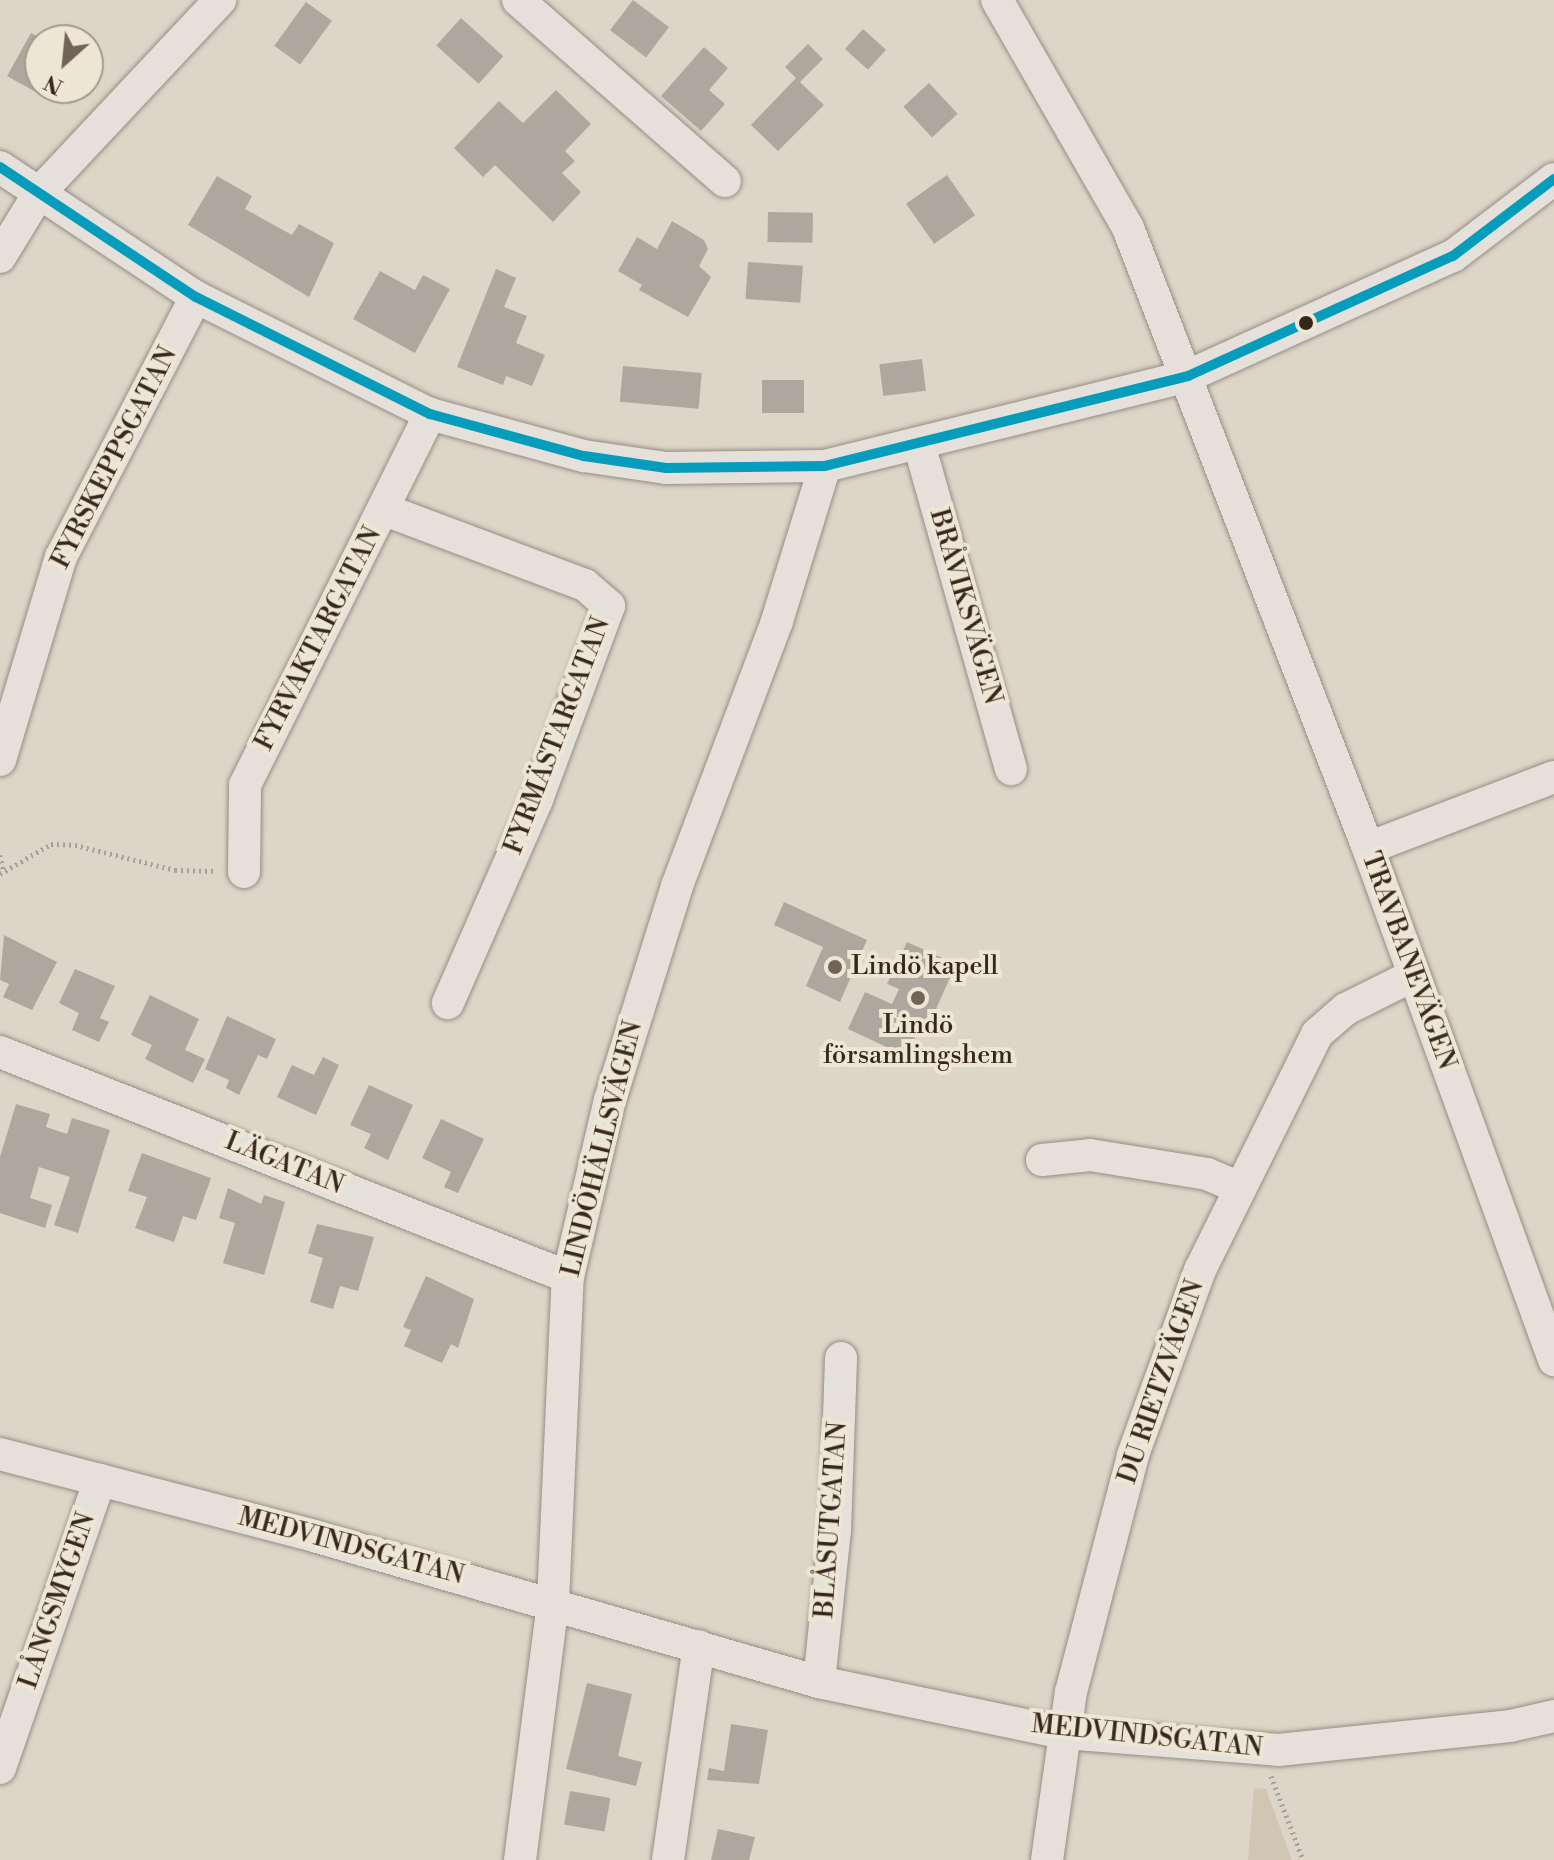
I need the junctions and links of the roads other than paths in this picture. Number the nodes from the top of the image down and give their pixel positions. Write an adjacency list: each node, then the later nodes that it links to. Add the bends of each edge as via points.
1 (220, 0): 7 (street)
2 (518, 0): 6 (street)
3 (997, 0): 10 (street, TRAVBANEVÄGEN, via 1128,228)
4 (0, 167): 7 (street)
5 (1554, 179): 10 (street, via 1453,256)
6 (725, 181)
7 (39, 193): 8 (street); 9 (street)
8 (0, 257)
9 (196, 297): 11 (street); 15 (street, FYRSKEPPSGATAN, via 61,557)
10 (1188, 376): 12 (street); 18 (street, TRAVBANEVÄGEN)
11 (430, 414): 13 (street, via 584,456 666,468); 14 (street, FYRVAKTARGATAN)
12 (919, 444): 13 (street); 16 (street, BRÅVIKSVÄGEN)
13 (825, 466): 25 (street, LINDÖHÄLLSVÄGEN, via 777,621 677,886 610,1100)
14 (385, 510): 19 (street, FYRVAKTARGATAN, via 245,785); 21 (street, FYRMÄSTARGATAN, via 585,585 609,606 537,800)
15 (0, 760)
16 (1011, 769)
17 (1554, 777): 18 (street)
18 (1368, 848): 20 (street, TRAVBANEVÄGEN)
19 (244, 872)
20 (1412, 976): 24 (street, DU RIETZVÄGEN, via 1346,1009 1317,1034); 27 (street, TRAVBANEVÄGEN)
21 (448, 1003)
22 (0, 1052): 25 (street, LÄGATAN)
23 (1042, 1160): 24 (street, via 1090,1155 1207,1174)
24 (1238, 1187): 34 (street, DU RIETZVÄGEN, via 1200,1270 1133,1455)
25 (568, 1277): 30 (street, LINDÖHÄLLSVÄGEN)
26 (841, 1358): 32 (street, BLÅSUTGATAN, via 835,1531)
27 (1554, 1360)
28 (0, 1454): 29 (street, MEDVINDSGATAN)
29 (100, 1480): 30 (street, MEDVINDSGATAN); 35 (street, LÅNGSMYGEN)
30 (553, 1602): 31 (street, MEDVINDSGATAN); 36 (street, LINDÖHÄLLSVÄGEN)
31 (699, 1646): 32 (street, MEDVINDSGATAN); 37 (street)
32 (819, 1682): 34 (street, MEDVINDSGATAN)
33 (1554, 1716): 34 (street, MEDVINDSGATAN, via 1510,1726 1260,1749)
34 (1064, 1733): 38 (street, DU RIETZVÄGEN)
35 (0, 1768)
36 (520, 1860)
37 (668, 1860)
38 (1047, 1860)

